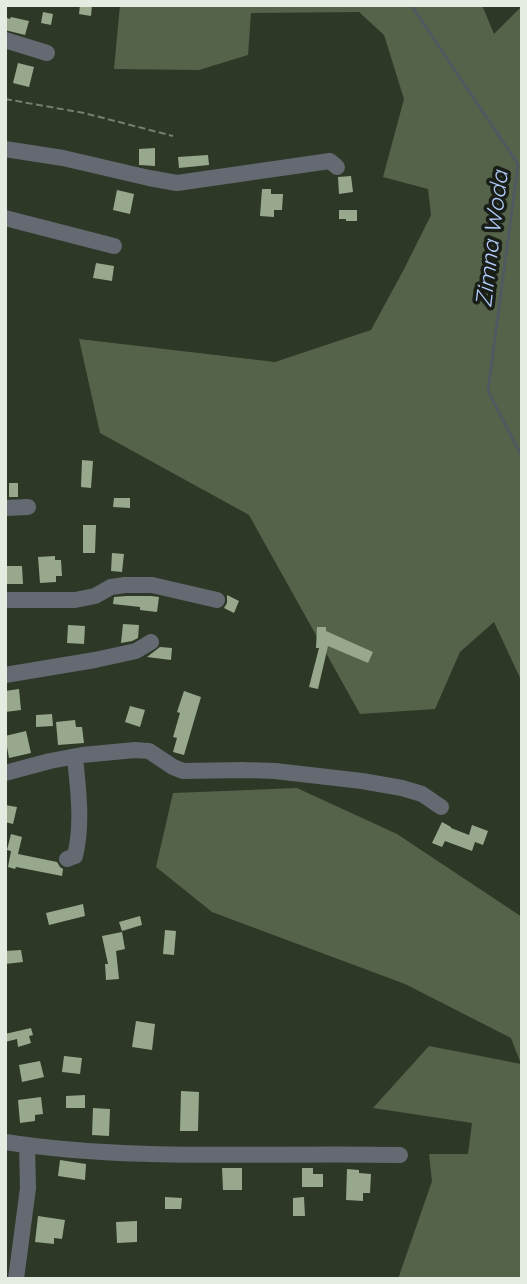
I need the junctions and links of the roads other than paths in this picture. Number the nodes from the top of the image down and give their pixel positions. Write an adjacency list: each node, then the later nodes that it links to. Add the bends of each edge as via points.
1 (5, 40): 2 (street)
2 (47, 53)
3 (5, 149): 4 (street, via 177,183 330,161)
4 (337, 167)
5 (5, 218): 6 (street)
6 (114, 246)
7 (28, 507): 8 (street)
8 (5, 508)
9 (5, 600): 10 (street, via 75,600 125,585 152,585)
10 (217, 600)
11 (151, 642): 12 (street, via 136,651)
12 (5, 675)
13 (75, 757): 14 (street); 15 (street, via 149,751 183,771 275,771 362,781 422,794); 16 (street, via 78,843 75,856)
14 (5, 773)
15 (441, 807)
16 (67, 859)
17 (5, 1142): 18 (street)
18 (27, 1145): 19 (street, via 152,1154); 20 (street, via 28,1188)
19 (400, 1155)
20 (16, 1279)

